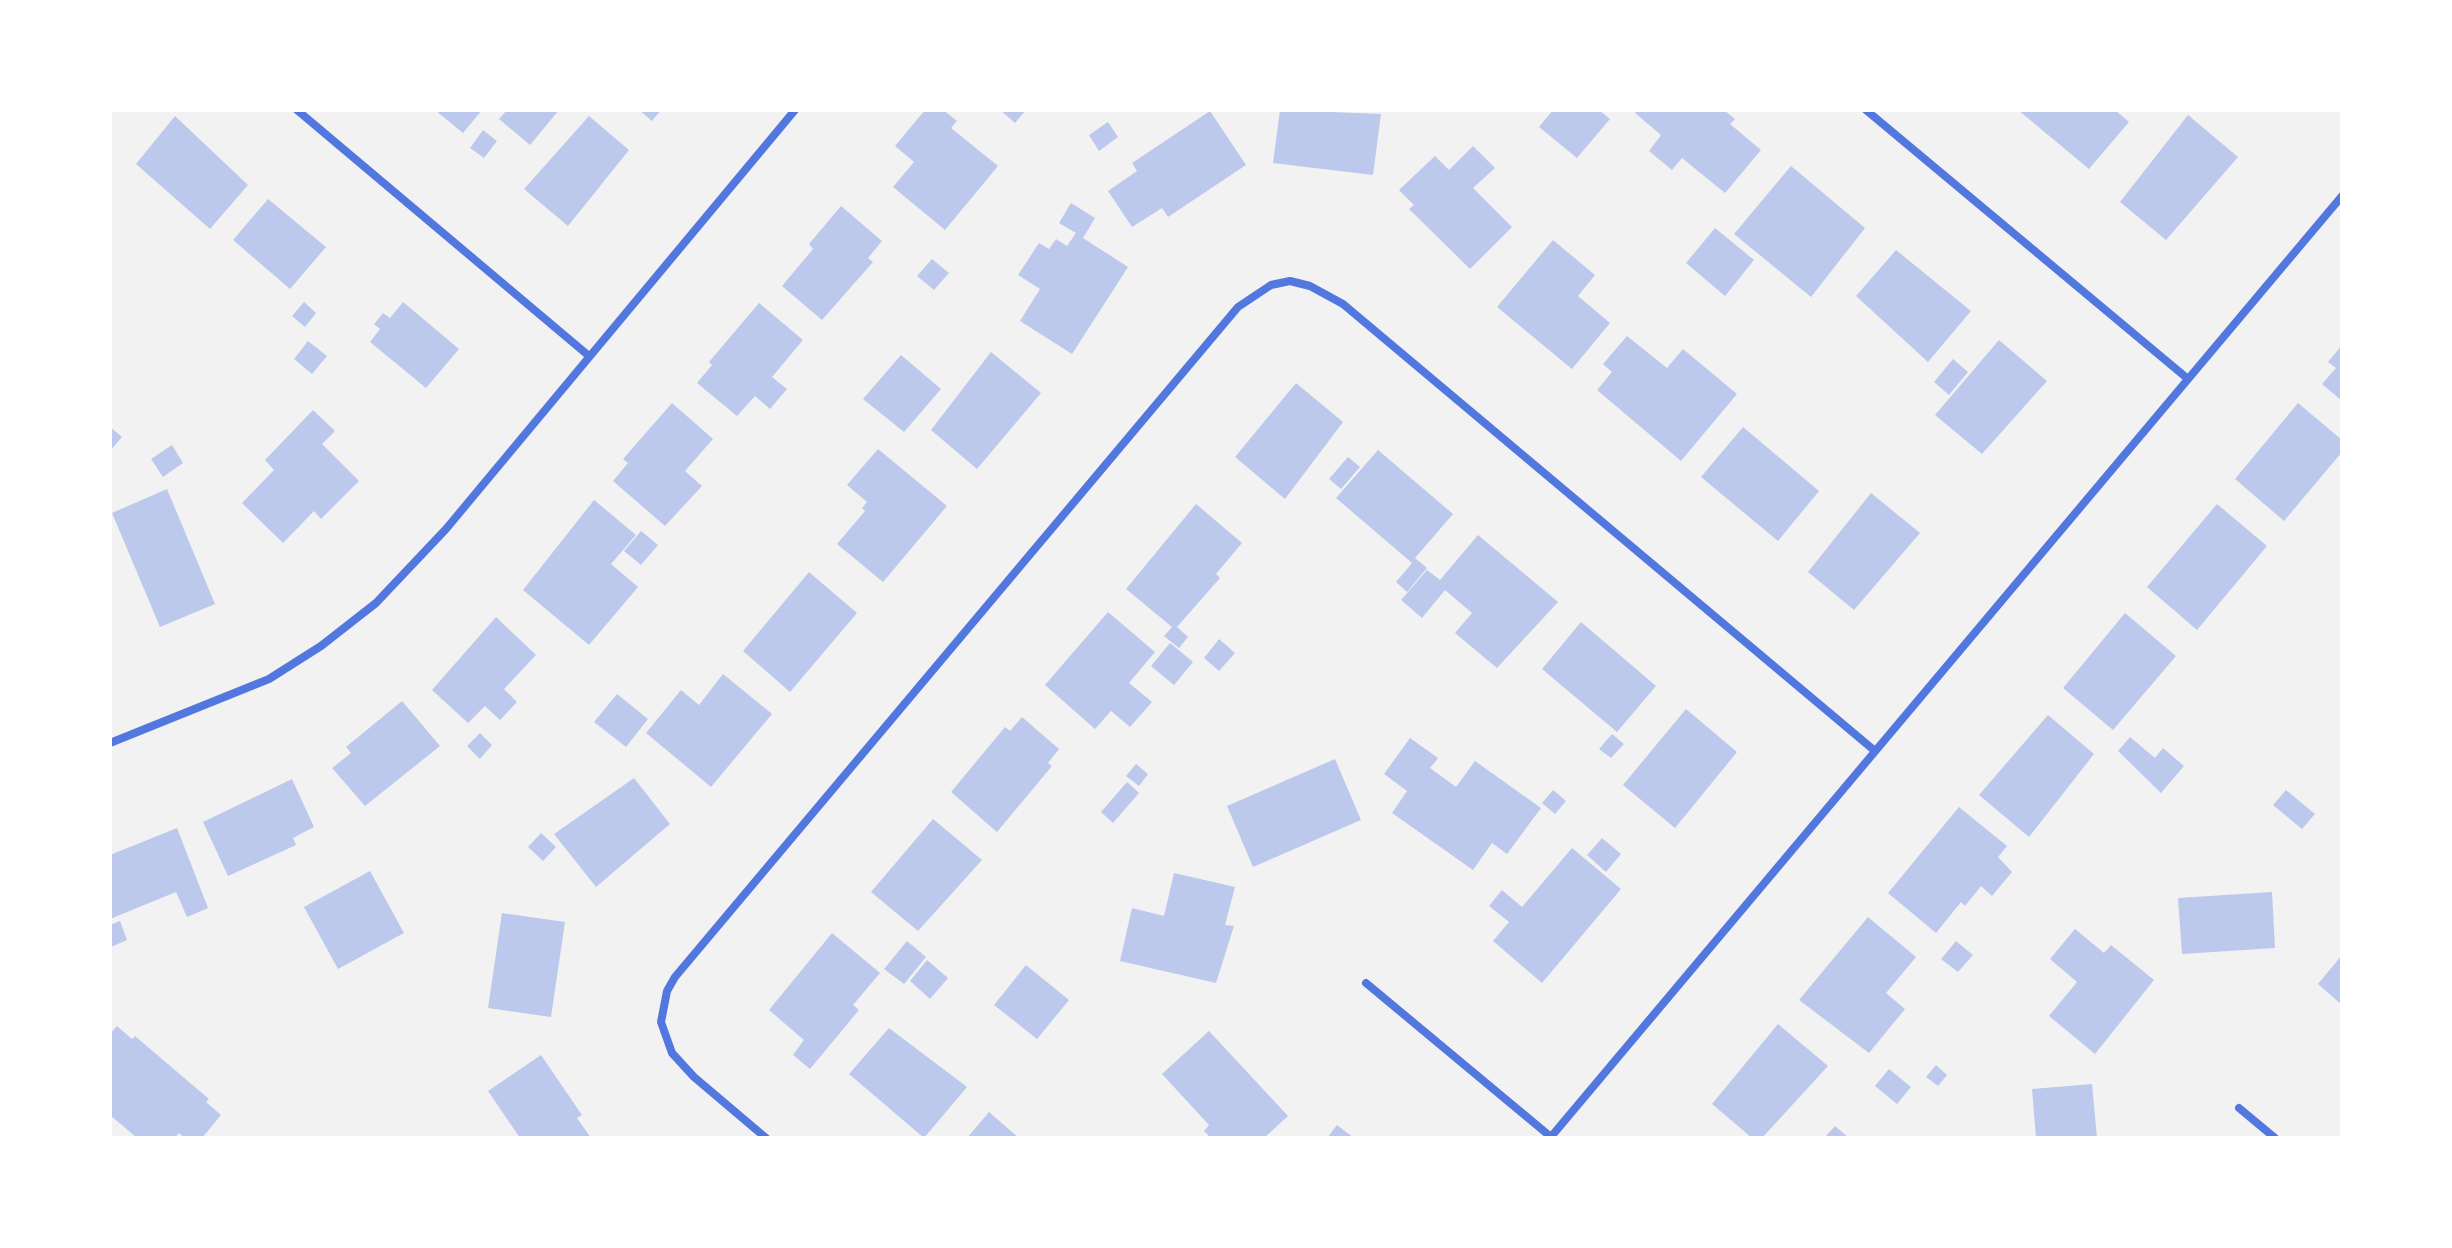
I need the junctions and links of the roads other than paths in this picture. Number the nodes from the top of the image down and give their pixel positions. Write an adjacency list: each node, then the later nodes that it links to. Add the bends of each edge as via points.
1 (297, 110): 5 (street)
2 (795, 110): 5 (street)
3 (1866, 110): 6 (street)
4 (2342, 196): 6 (street)
5 (589, 356): 7 (street, via 446,529 376,603 269,679)
6 (2188, 379): 8 (street)
7 (110, 743)
8 (1875, 751): 11 (street, via 1343,304 1310,286 1290,281 1271,285 1238,307 667,991 661,1022 681,1065); 12 (street)
9 (1366, 983): 12 (street)
10 (2239, 1108): 13 (street)
11 (766, 1138)
12 (1550, 1138)
13 (2275, 1138)

